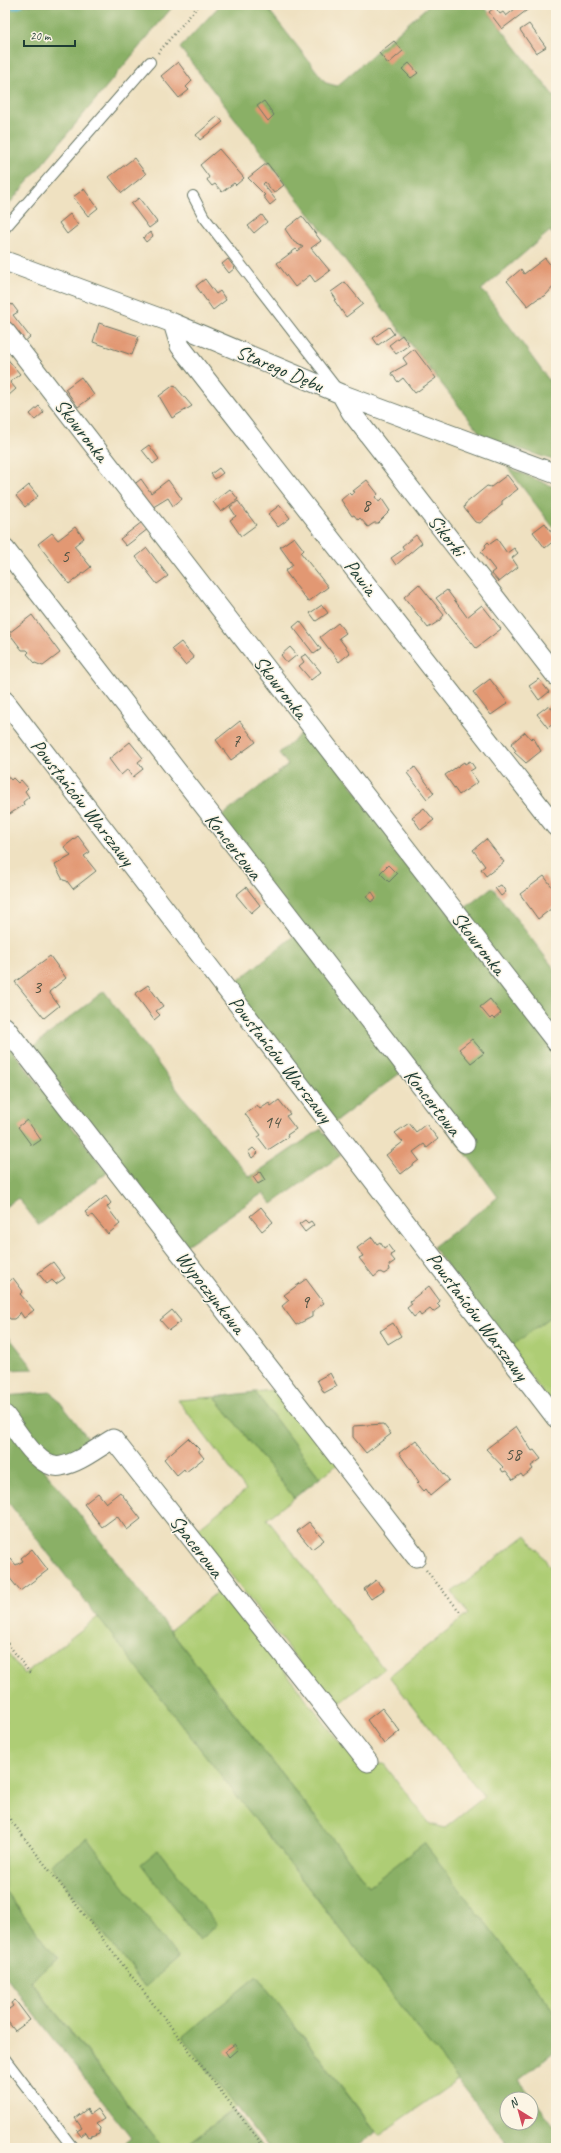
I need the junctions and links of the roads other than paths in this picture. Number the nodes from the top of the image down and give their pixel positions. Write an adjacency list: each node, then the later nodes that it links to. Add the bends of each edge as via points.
1 (150, 62): 3 (lane)
2 (193, 196): 7 (lane, via 204,217)
3 (5, 228)
4 (5, 261): 5 (street, Starego Dębu)
5 (173, 323): 7 (street, Starego Dębu); 12 (street, Pawia, via 180,346)
6 (5, 331): 14 (street, Skowronka)
7 (341, 394): 8 (street, Starego Dębu); 10 (street, Sikorki, via 351,412)
8 (556, 474)
9 (5, 549): 15 (street, Koncertowa)
10 (556, 676)
11 (5, 701): 17 (street, Powstańców Warszawy)
12 (556, 827)
13 (5, 1027): 18 (street, Wypoczynkowa)
14 (556, 1042)
15 (465, 1143)
16 (5, 1415): 19 (street, Spacerowa, via 38,1458 51,1466 62,1466 112,1439)
17 (556, 1418)
18 (416, 1557)
19 (368, 1762)
20 (5, 2059): 21 (lane)
21 (73, 2148)

